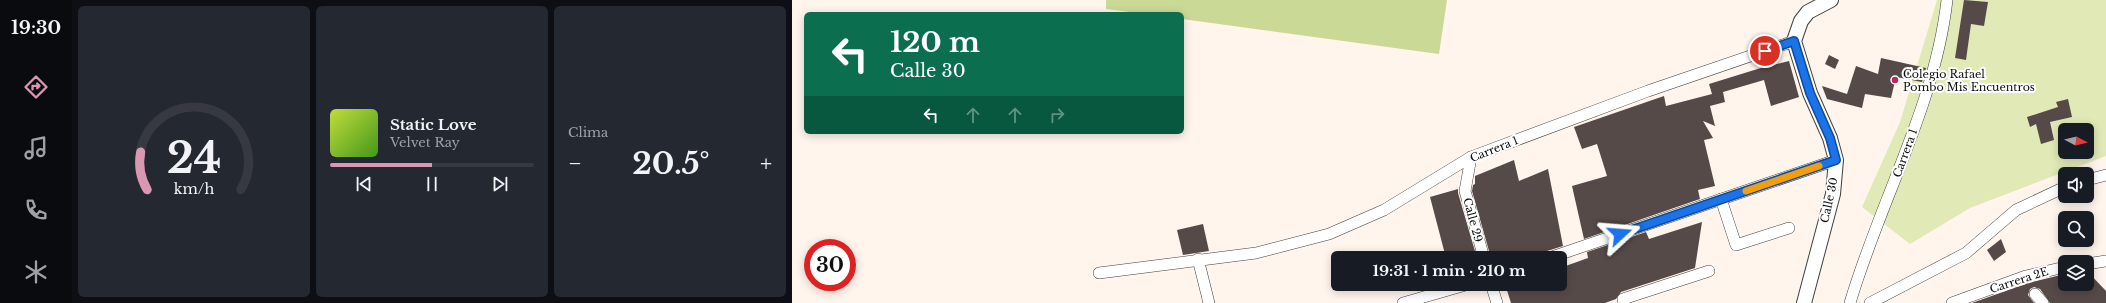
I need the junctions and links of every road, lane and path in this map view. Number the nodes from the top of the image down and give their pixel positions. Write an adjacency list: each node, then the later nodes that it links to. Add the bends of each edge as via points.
1 (1831, 0): 3 (street, via 1808,12 1801,21)
2 (1947, 0): 27 (street, Carrera 1, via 1943,32 1929,87)
3 (1794, 41): 4 (street, Carrera 1, via 1648,91); 5 (street, Calle 30, via 1810,93 1830,138)
4 (1471, 157): 11 (street, Calle 29, via 1465,191); 13 (street, Carrera 1, via 1384,210 1329,234 1256,253)
5 (1836, 160): 9 (street); 26 (street, Calle 30, via 1833,194)
6 (2106, 175): 7 (street)
7 (2094, 178)
8 (2058, 190): 28 (street, via 2016,210 1966,253)
9 (1721, 199): 10 (street, via 1736,245); 12 (street)
10 (1789, 228)
11 (1482, 251)
12 (1567, 252)
13 (1198, 259): 17 (street, Carrera 1); 22 (street)
14 (2105, 262): 15 (street)
15 (2094, 263)
16 (2058, 269): 29 (street, Carrera 2E, via 2026,276)
17 (1099, 272)
18 (1709, 272): 25 (street, via 1623,299)
19 (1445, 291): 23 (street)
20 (1493, 291): 24 (street)
21 (2035, 294): 30 (street)
22 (1209, 303)
23 (1403, 303)
24 (1497, 303)
25 (1624, 303)
26 (1804, 303)
27 (1850, 303)
28 (1870, 303)
29 (1952, 303)
30 (2043, 303)

